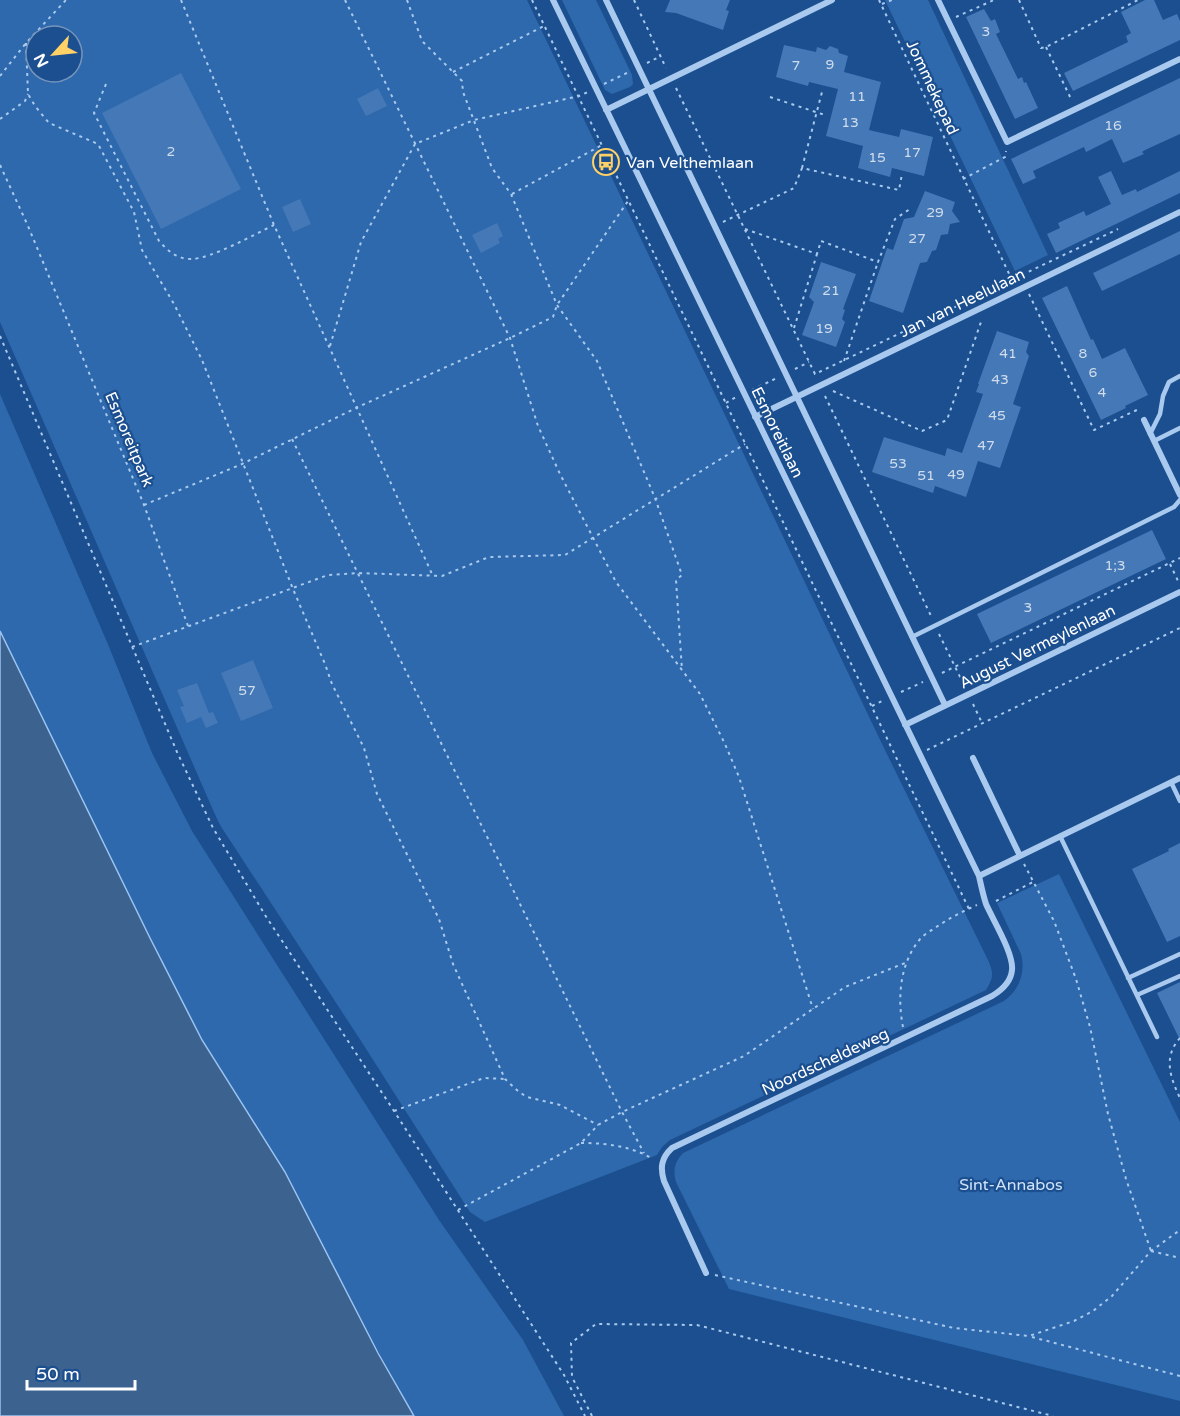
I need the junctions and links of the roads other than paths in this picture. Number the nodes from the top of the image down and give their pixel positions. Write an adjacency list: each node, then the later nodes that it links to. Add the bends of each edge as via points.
1 (553, 0): 7 (street, Esmoreitlaan)
2 (606, 0): 6 (street, Esmoreitlaan)
3 (832, 0): 6 (street)
4 (938, 0): 5 (street, via 1007,142)
5 (1180, 59)
6 (649, 89): 7 (street); 10 (street, Esmoreitlaan)
7 (606, 110): 11 (street, Esmoreitlaan)
8 (1180, 212): 10 (street, Jan van Heelulaan)
9 (1180, 376): 14 (lane, via 1169,382)
10 (797, 396): 11 (street, Jan van Heelulaan); 19 (street, Esmoreitlaan)
11 (755, 417): 21 (street, Esmoreitlaan)
12 (1144, 420): 14 (street)
13 (1180, 428): 15 (lane)
14 (1150, 434): 15 (street)
15 (1154, 441): 16 (street)
16 (1180, 495)
17 (1180, 500): 19 (lane, via 1174,507)
18 (1180, 592): 20 (street, August Vermeylenlaan)
19 (912, 636): 20 (street, Esmoreitlaan)
20 (945, 705): 21 (street, August Vermeylenlaan)
21 (905, 725): 28 (street, Esmoreitlaan)
22 (973, 758): 27 (street)
23 (1180, 778): 24 (street)
24 (1172, 783): 25 (lane); 26 (street)
25 (1180, 801)
26 (1060, 836): 27 (street); 31 (lane)
27 (1020, 856): 28 (street)
28 (979, 876): 34 (street, Noordscheldeweg, via 985,900 1011,957 1013,969 1002,990 668,1152 662,1162 664,1181)
29 (1180, 954): 31 (lane)
30 (1180, 976): 32 (lane)
31 (1128, 978): 32 (lane)
32 (1137, 995): 33 (lane)
33 (1157, 1037)
34 (706, 1273)

